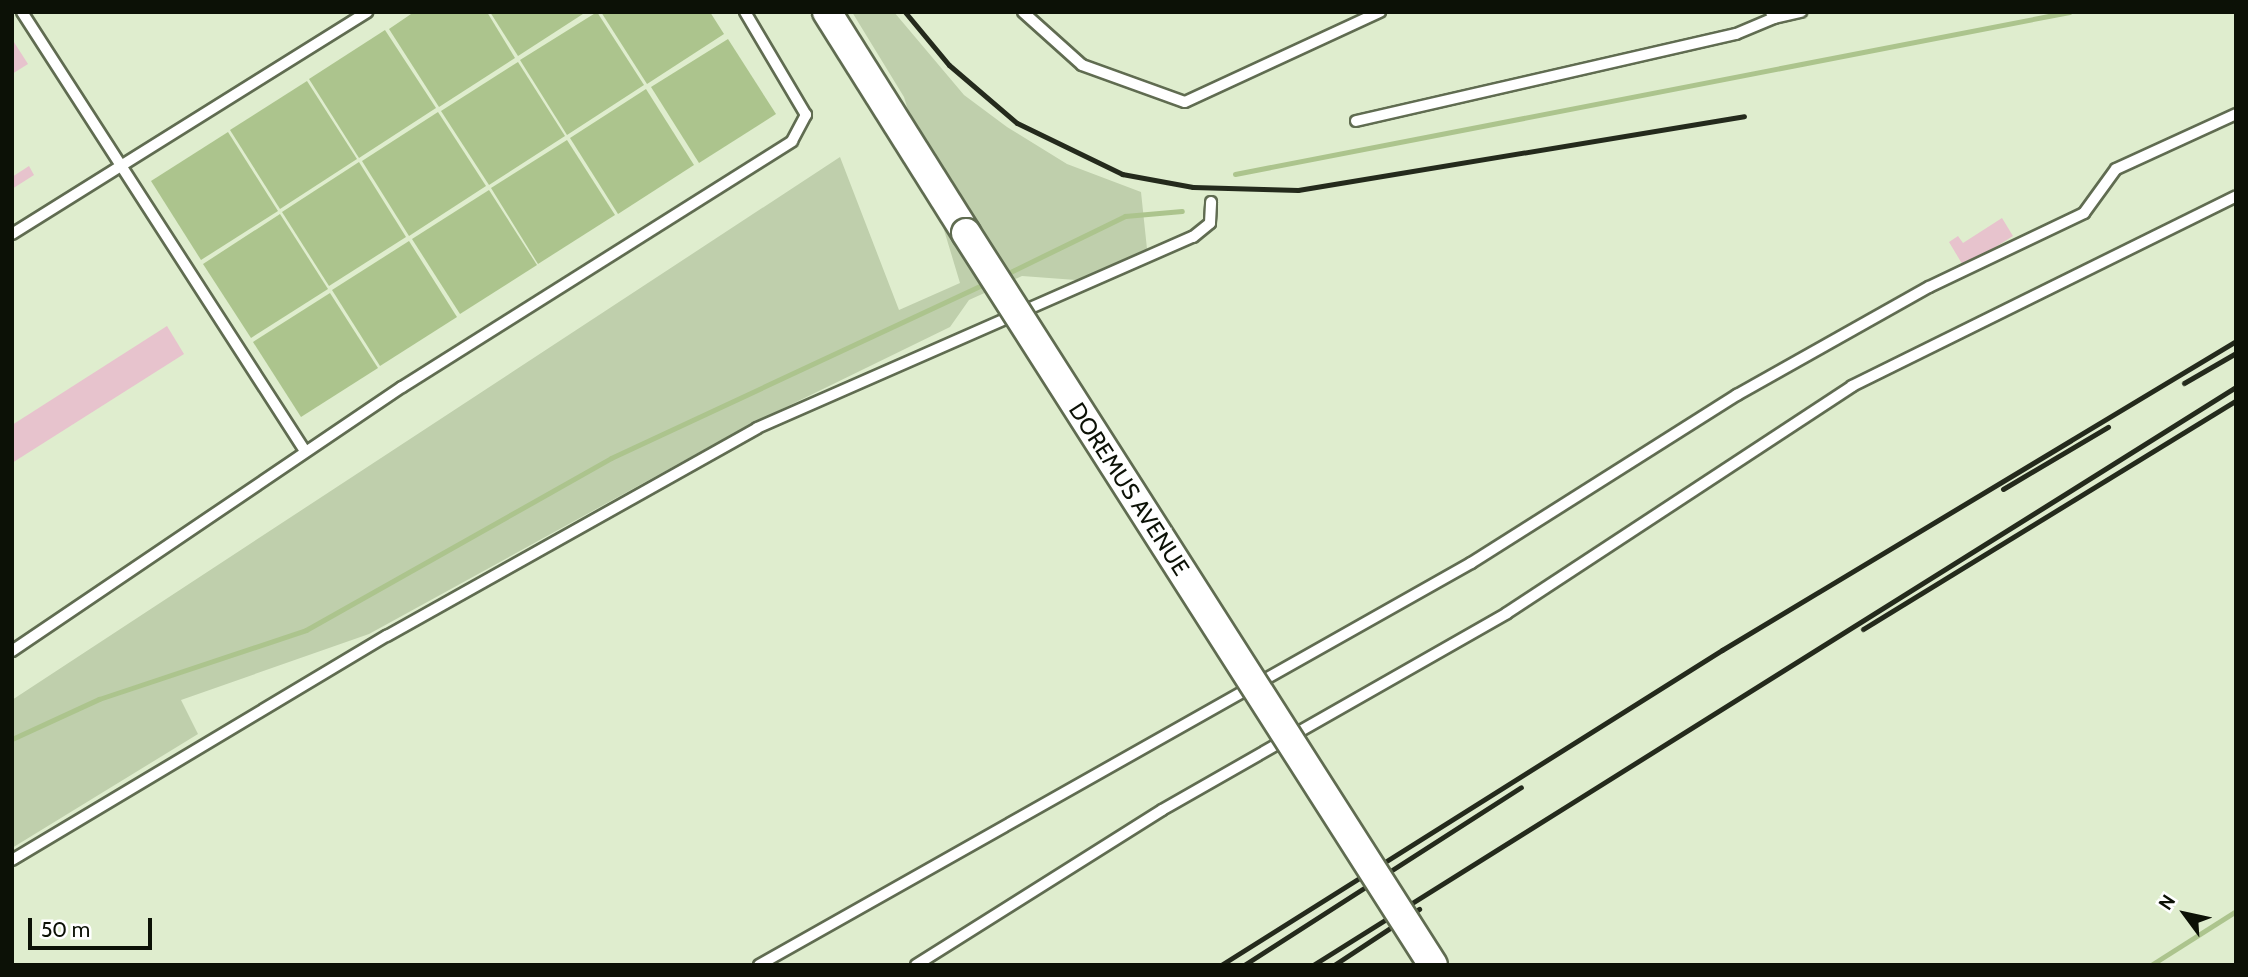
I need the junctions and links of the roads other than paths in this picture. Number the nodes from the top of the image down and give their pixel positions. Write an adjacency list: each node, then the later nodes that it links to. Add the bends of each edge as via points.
1 (22, 12): 11 (lane)
2 (367, 12): 11 (lane)
3 (745, 12): 15 (lane, via 806,115 792,141)
4 (827, 12): 20 (main road, DOREMUS AVENUE, bridge)
5 (1023, 12): 6 (lane, via 1082,65 1185,102)
6 (1380, 12)
7 (1801, 12): 8 (lane)
8 (1772, 15): 10 (lane, via 1736,34)
9 (2236, 114): 18 (lane, via 2116,169 2084,213 1929,287 1760,382 1471,563)
10 (1356, 121)
11 (122, 166): 14 (lane); 15 (lane)
12 (2236, 196): 19 (lane, via 1852,386 1507,613 1162,810)
13 (1211, 202): 17 (lane, via 1210,223 1193,237 757,428 387,636)
14 (12, 234)
15 (305, 451): 16 (lane)
16 (12, 651)
17 (12, 860)
18 (759, 965)
19 (916, 965)
20 (1433, 965)

